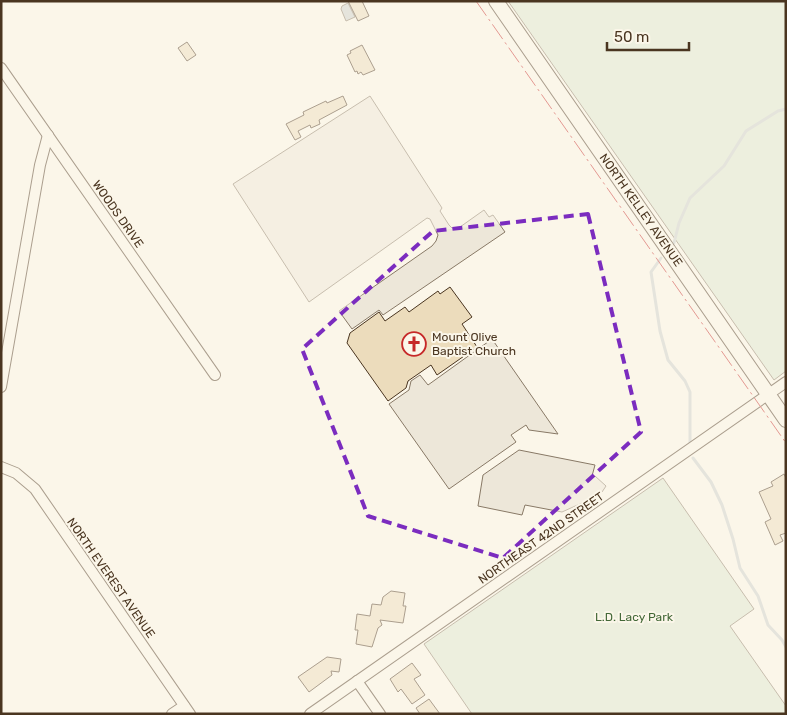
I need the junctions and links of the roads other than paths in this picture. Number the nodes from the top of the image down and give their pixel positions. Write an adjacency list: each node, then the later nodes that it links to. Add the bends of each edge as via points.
1 (496, 1): 7 (street, NORTH KELLEY AVENUE)
2 (1, 68): 3 (street, WOODS DRIVE)
3 (48, 135): 4 (street, WOODS DRIVE); 6 (street)
4 (215, 375)
5 (786, 382): 7 (street, NORTHEAST 42ND STREET)
6 (1, 386)
7 (768, 395): 8 (street, NORTH KELLEY AVENUE); 10 (street, NORTHEAST 42ND STREET)
8 (786, 420)
9 (1, 467): 11 (street, NORTH EVEREST AVENUE, via 16,473 35,489)
10 (357, 681): 13 (street, NORTHEAST 42ND STREET); 14 (street)
11 (187, 710): 12 (street)
12 (172, 714)
13 (310, 714)
14 (380, 714)

